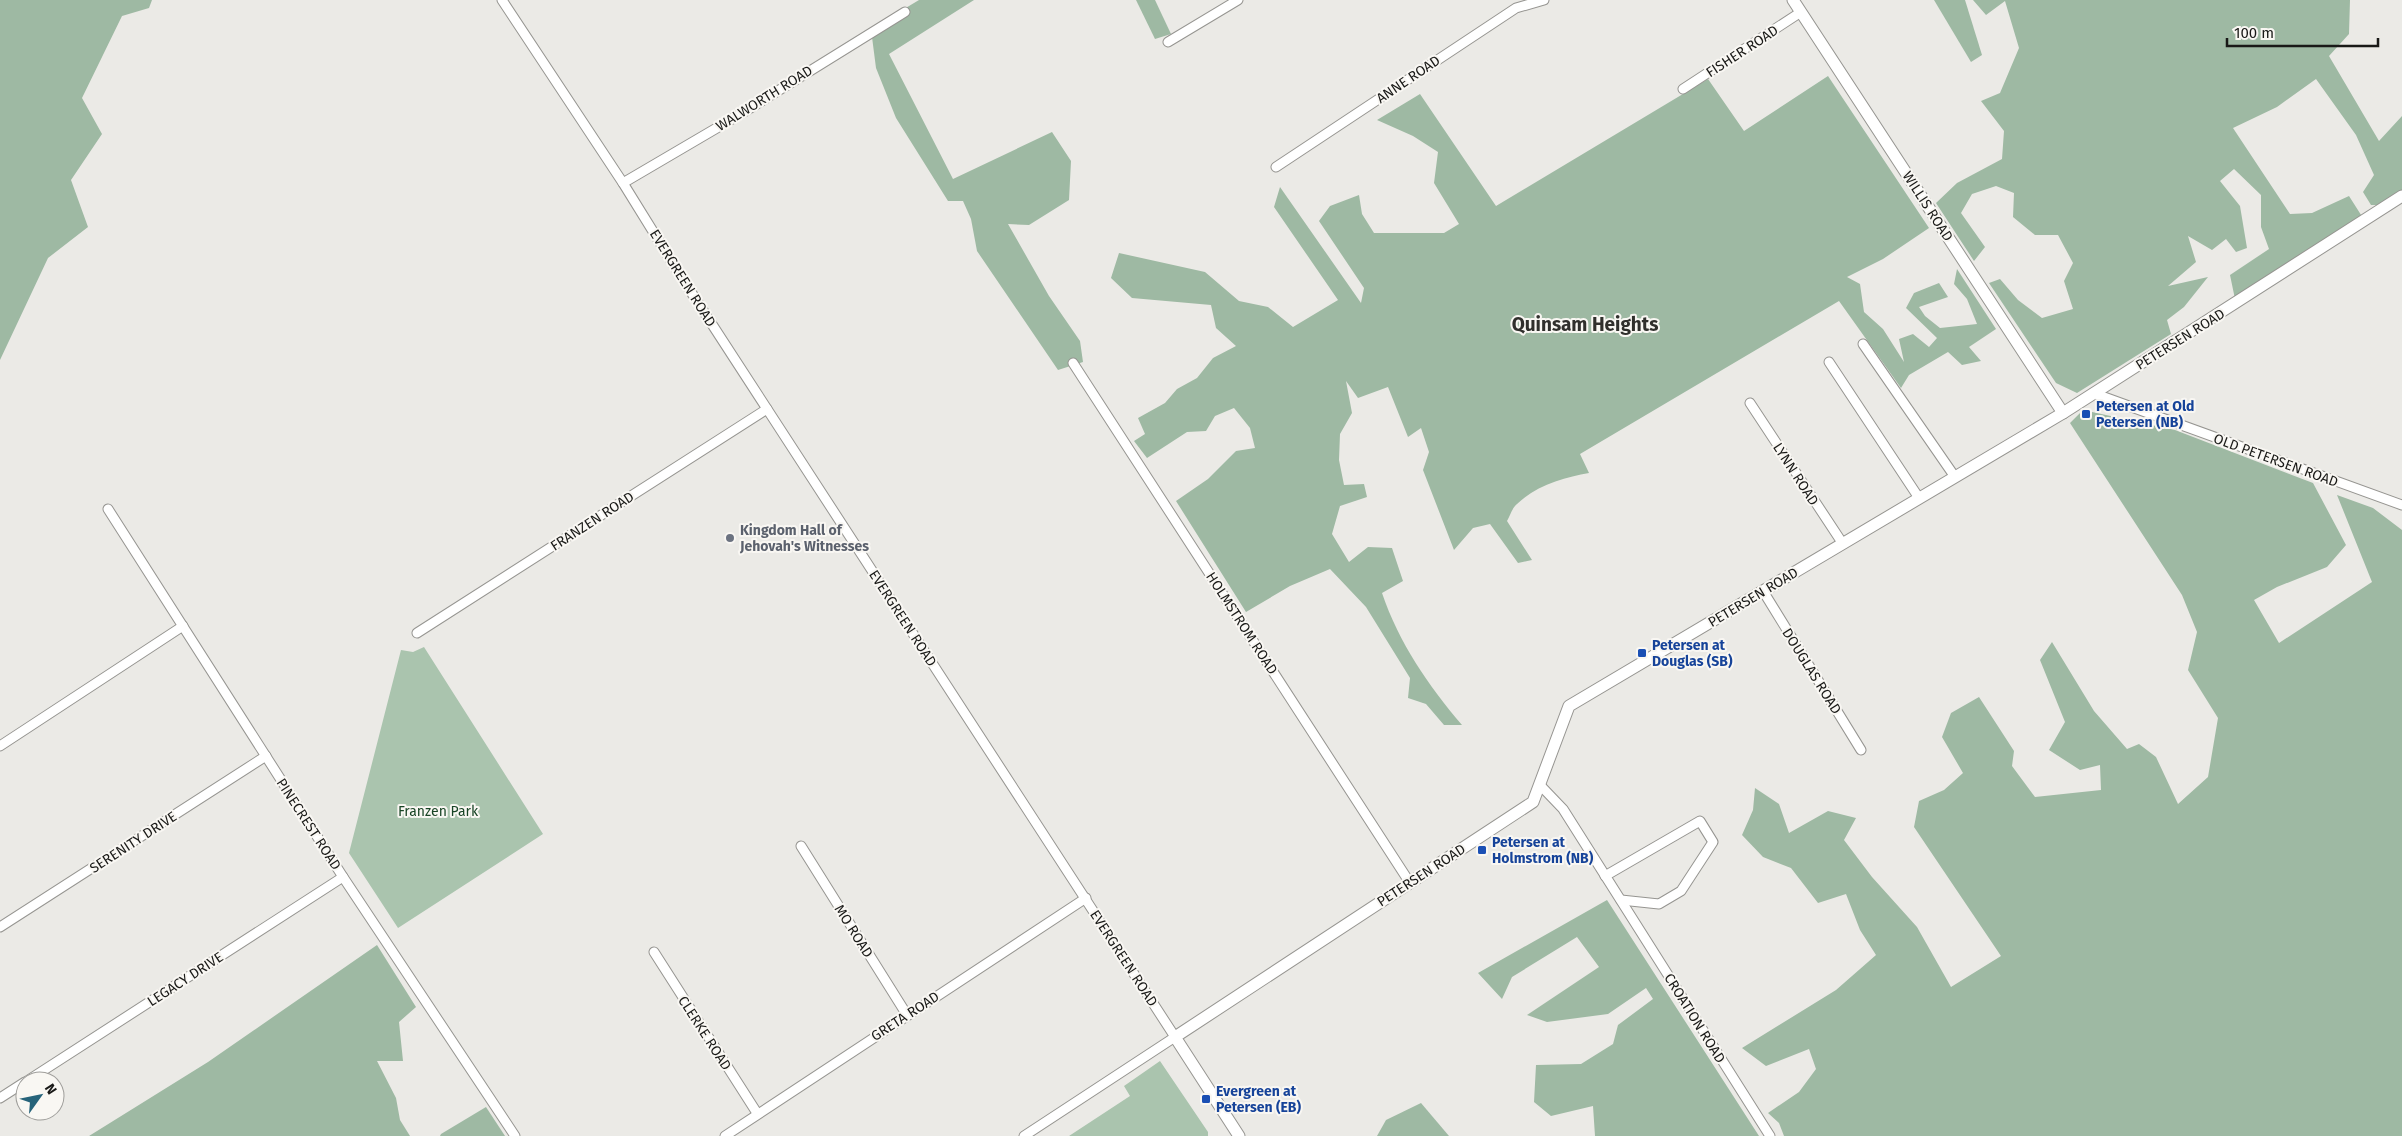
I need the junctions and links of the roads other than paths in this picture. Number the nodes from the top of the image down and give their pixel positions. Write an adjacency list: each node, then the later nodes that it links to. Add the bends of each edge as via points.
1 (502, 0): 10 (street, EVERGREEN ROAD)
2 (1238, 0): 7 (street)
3 (1544, 0): 9 (street, ANNE ROAD, via 1516,8)
4 (1793, 0): 6 (street, WILLIS ROAD)
5 (905, 12): 10 (street, WALWORTH ROAD)
6 (1801, 12): 8 (street, FISHER ROAD); 18 (street, WILLIS ROAD)
7 (1168, 42)
8 (1683, 89)
9 (1276, 167)
10 (623, 183): 17 (street, EVERGREEN ROAD)
11 (2402, 196): 15 (street, PETERSEN ROAD)
12 (1863, 344): 19 (street)
13 (1829, 362): 20 (street)
14 (1073, 363): 34 (street, HOLMSTROM ROAD)
15 (2093, 394): 18 (street, PETERSEN ROAD); 21 (street, OLD PETERSEN ROAD)
16 (1750, 403): 23 (street, LYNN ROAD)
17 (767, 409): 26 (street, FRANZEN ROAD); 35 (street, EVERGREEN ROAD)
18 (2063, 413): 19 (street, PETERSEN ROAD)
19 (1955, 477): 20 (street, PETERSEN ROAD)
20 (1919, 498): 23 (street, PETERSEN ROAD)
21 (2402, 505)
22 (108, 509): 25 (street, PINECREST ROAD)
23 (1843, 544): 24 (street, PETERSEN ROAD)
24 (1763, 591): 28 (street, DOUGLAS ROAD); 30 (street, PETERSEN ROAD, via 1570,706)
25 (183, 626): 27 (street); 29 (street, PINECREST ROAD)
26 (417, 633)
27 (0, 746)
28 (1860, 750)
29 (266, 756): 33 (street, PINECREST ROAD); 37 (street, SERENITY DRIVE)
30 (1540, 785): 32 (street, CROATION ROAD, via 1563,809); 34 (street, PETERSEN ROAD, via 1534,802)
31 (801, 846): 39 (street, MO ROAD)
32 (1605, 876): 36 (street, CROATION ROAD); 36 (street, via 1700,821 1713,842 1681,891 1659,904)
33 (343, 877): 41 (street, LEGACY DRIVE); 45 (street, PINECREST ROAD)
34 (1410, 883): 40 (street, PETERSEN ROAD)
35 (1086, 898): 39 (street, GRETA ROAD); 40 (street, EVERGREEN ROAD)
36 (1620, 900): 49 (street, CROATION ROAD)
37 (0, 927)
38 (654, 952): 44 (street, CLERKE ROAD)
39 (907, 1015): 44 (street, GRETA ROAD)
40 (1175, 1037): 47 (street); 48 (street, EVERGREEN ROAD)
41 (43, 1071)
42 (15, 1089): 43 (street, LEGACY DRIVE)
43 (0, 1098)
44 (757, 1113): 46 (street, GRETA ROAD)
45 (515, 1136)
46 (725, 1136)
47 (1024, 1136)
48 (1240, 1136)
49 (1770, 1136)

